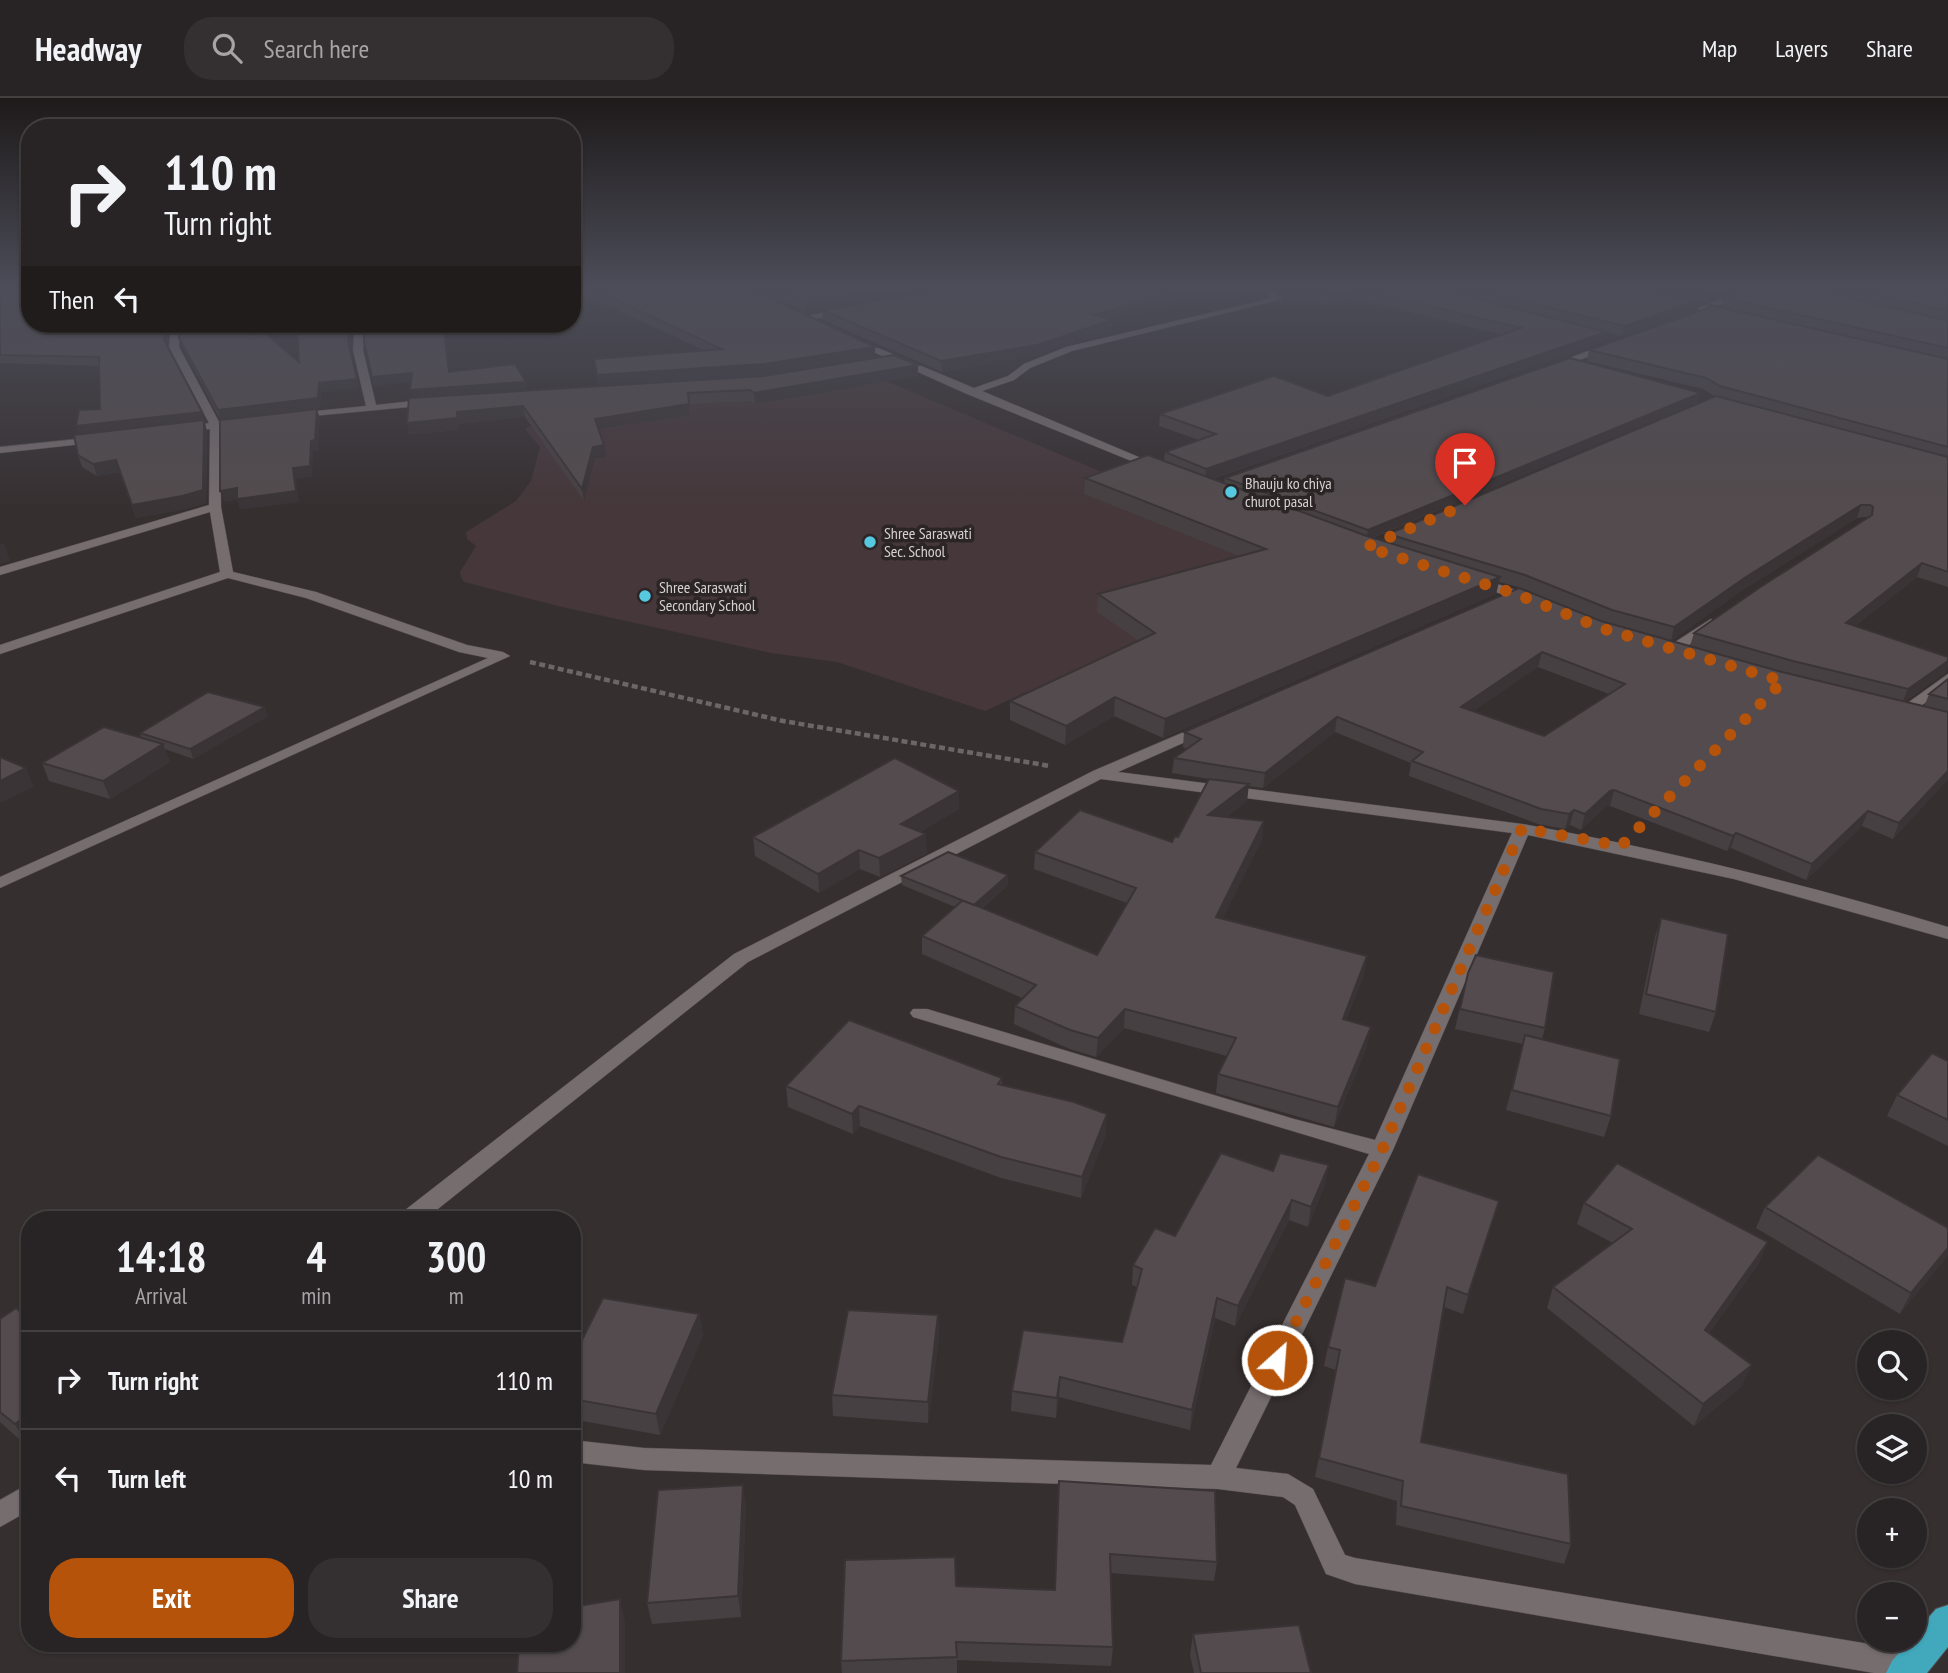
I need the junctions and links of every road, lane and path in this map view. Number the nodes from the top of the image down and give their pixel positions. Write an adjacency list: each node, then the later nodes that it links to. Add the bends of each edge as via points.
1 (182, 362): 16 (street)
2 (360, 362): 13 (street)
3 (879, 362): 8 (street)
4 (901, 362): 11 (street)
5 (1036, 362): 11 (street, via 1011,378)
6 (1567, 362): 10 (street)
7 (1570, 362): 9 (street)
8 (869, 364)
9 (1594, 368)
10 (1542, 371)
11 (971, 392): 20 (street)
12 (439, 401): 13 (street)
13 (373, 408): 14 (street)
14 (281, 418)
15 (254, 421): 16 (street)
16 (215, 425): 17 (street); 21 (street)
17 (176, 430)
18 (110, 438): 19 (street)
19 (0, 450)
20 (1167, 473)
21 (215, 507): 22 (street); 23 (street)
22 (0, 570)
23 (227, 574): 30 (street); 31 (street, via 310,595 464,649)
24 (1466, 578): 25 (street)
25 (1516, 594): 26 (street); 27 (street)
26 (1541, 604)
27 (1491, 605)
28 (1727, 612): 29 (street)
29 (1674, 649)
30 (0, 650)
31 (503, 656): 35 (path, via 783,722); 37 (street)
32 (1948, 678): 33 (street, via 1901,709)
33 (1927, 716)
34 (1225, 720): 35 (street)
35 (1099, 774): 36 (street); 41 (street, via 741,958)
36 (1522, 828): 38 (street, via 1621,846); 40 (street)
37 (0, 883)
38 (1948, 933)
39 (920, 1013): 40 (street)
40 (1382, 1150): 43 (street)
41 (419, 1211)
42 (581, 1452): 43 (street, via 644,1459)
43 (1218, 1477): 47 (street, via 1288,1486 1304,1497 1336,1565 1355,1571)
44 (21, 1501): 45 (street)
45 (0, 1515)
46 (1948, 1621): 47 (highway)
47 (1907, 1669)

